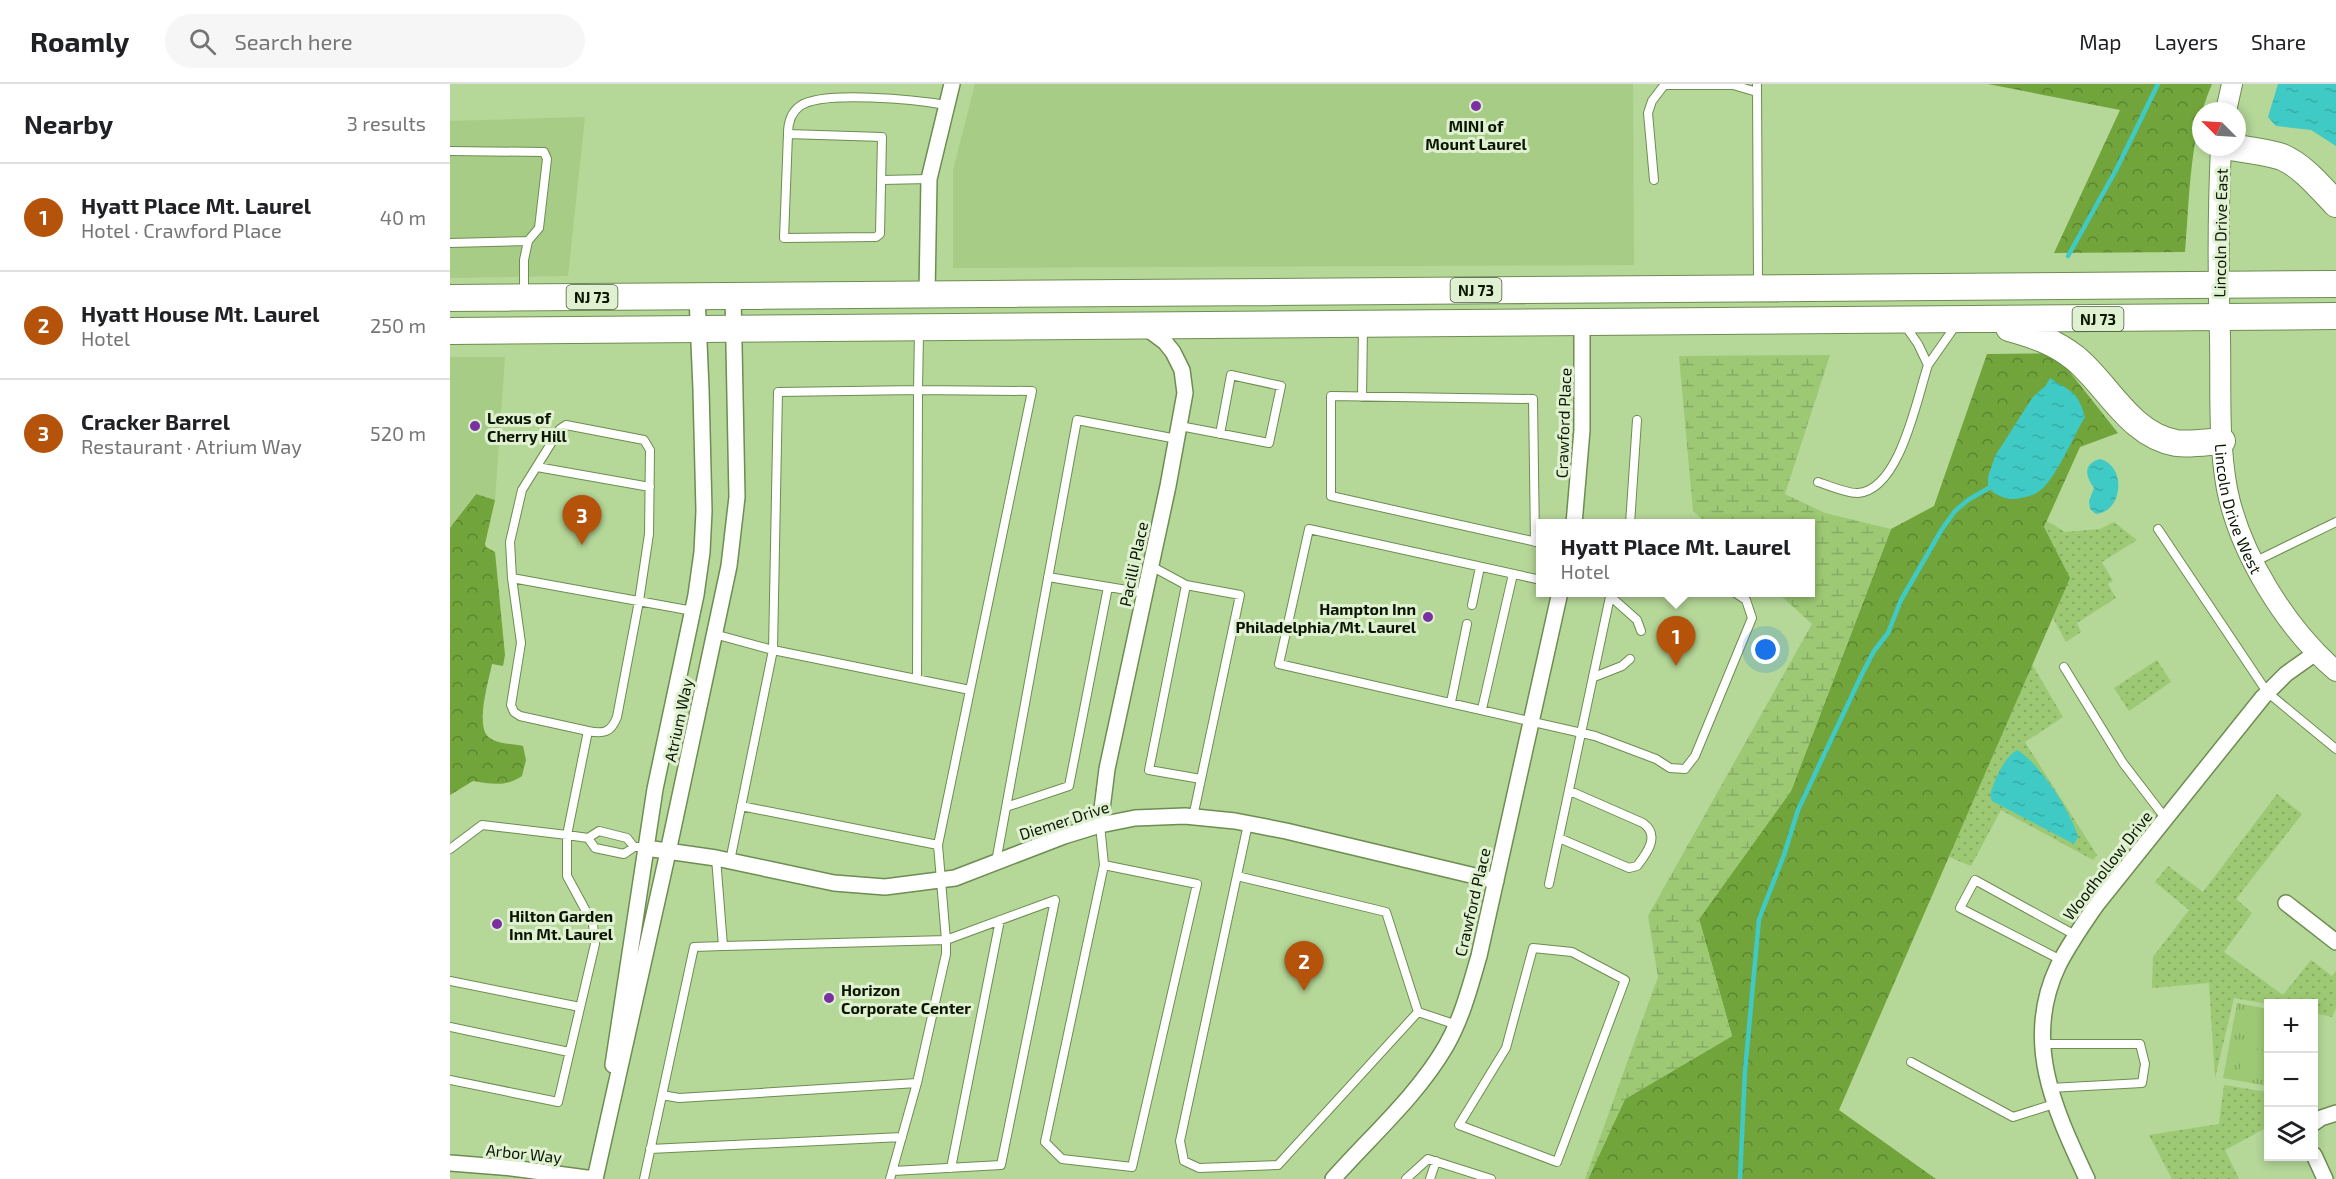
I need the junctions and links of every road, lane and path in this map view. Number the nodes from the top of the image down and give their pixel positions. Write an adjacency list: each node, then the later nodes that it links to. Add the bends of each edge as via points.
1 (952, 84): 7 (street)
2 (1665, 84): 3 (lane); 14 (lane, via 1648,113)
3 (1707, 84): 5 (lane)
4 (2232, 84): 6 (street)
5 (1757, 88): 20 (lane)
6 (2228, 102)
7 (946, 105): 8 (lane, via 912,99 814,99 793,112); 12 (street)
8 (788, 134): 13 (lane, via 882,137); 13 (lane, via 784,238 876,237 882,229)
9 (450, 150): 16 (lane, via 544,152 547,159 539,228)
10 (2246, 150): 15 (highway, via 2282,157 2296,165)
11 (2221, 156): 19 (street, Lincoln Drive East)
12 (929, 179): 13 (lane); 21 (street)
13 (882, 180)
14 (1654, 180)
15 (2336, 204)
16 (528, 241): 17 (lane); 24 (lane)
17 (450, 243)
18 (2336, 284): 19 (highway, NJ 73)
19 (2218, 285): 20 (highway, NJ 73); 27 (street, Lincoln Drive East)
20 (1758, 288): 21 (highway, NJ 73)
21 (927, 294): 22 (highway, NJ 73)
22 (733, 295): 23 (highway, NJ 73); 34 (street, Atrium Way)
23 (697, 296): 24 (highway, NJ 73); 35 (street, Atrium Way)
24 (524, 297): 25 (highway, NJ 73)
25 (450, 298)
26 (2336, 316): 27 (highway, NJ 73)
27 (2219, 318): 29 (highway, NJ 73); 43 (street, Lincoln Drive West)
28 (1901, 320): 29 (highway, NJ 73); 30 (highway, NJ 73); 37 (lane)
29 (1968, 320): 37 (lane); 43 (highway, via 2037,335 2056,345 2091,373 2132,419 2164,439 2182,443)
30 (1582, 323): 31 (highway, NJ 73); 48 (street, Crawford Place, via 1582,430)
31 (1363, 324): 32 (highway, NJ 73); 39 (lane)
32 (1143, 326): 33 (highway, NJ 73); 41 (street, Pacilli Place, via 1165,342 1182,370 1185,393)
33 (919, 327): 34 (highway, NJ 73); 38 (lane)
34 (735, 328): 35 (highway, NJ 73); 72 (street, Atrium Way, via 737,497 729,566)
35 (698, 329): 36 (highway, NJ 73); 69 (street, Atrium Way, via 704,512)
36 (450, 331)
37 (1928, 365): 45 (lane, via 1904,444 1890,473 1858,494)
38 (918, 390): 73 (lane, via 778,392); 79 (lane); 80 (lane, via 1032,391)
39 (1362, 397): 47 (lane, via 1533,399); 52 (lane, via 1331,396 1331,496)
40 (1637, 420): 49 (lane)
41 (1179, 433): 42 (lane); 54 (street, Pacilli Place); 57 (lane, via 1077,420)
42 (1220, 434): 42 (lane, via 1269,443 1281,386 1231,375)
43 (2222, 441): 53 (street, Lincoln Drive West, via 2228,491)
44 (537, 467): 46 (lane); 46 (lane, via 563,426 570,425 644,440 650,450); 58 (lane, via 522,490 510,542)
45 (1818, 482)
46 (650, 488): 67 (lane, via 649,534)
47 (1537, 519)
48 (1574, 519)
49 (1630, 519)
50 (2336, 522): 53 (lane)
51 (2158, 529): 81 (lane)
52 (1536, 543)
53 (2254, 562): 74 (street, Lincoln Drive West, via 2286,616)
54 (1151, 566): 60 (lane); 62 (street, Pacilli Place)
55 (1480, 567): 56 (lane); 68 (lane); 82 (lane, via 1309,529 1279,664)
56 (1513, 574): 59 (lane); 83 (lane)
57 (1048, 577): 61 (lane); 91 (lane)
58 (512, 578): 67 (lane); 85 (lane, via 520,643 511,696 514,712)
59 (1536, 579)
60 (1186, 585): 88 (lane, via 1149,770); 88 (lane, via 1240,595)
61 (1108, 587): 62 (lane); 91 (lane, via 1069,786)
62 (1145, 592): 95 (street, Pacilli Place, via 1107,769)
63 (1559, 597): 84 (street, Crawford Place)
64 (1610, 597): 78 (lane)
65 (1614, 597): 71 (lane, via 1637,620)
66 (1742, 597): 86 (lane, via 1752,618 1695,756 1685,769 1670,768 1656,759)
67 (639, 601): 69 (lane); 85 (lane, via 617,717 607,732)
68 (1472, 605)
69 (693, 611): 100 (street, Atrium Way)
70 (1467, 624): 82 (lane)
71 (1641, 631)
72 (714, 634): 73 (lane); 102 (street, Atrium Way)
73 (773, 650): 79 (lane); 90 (lane)
74 (2317, 652): 77 (street, Lincoln Drive West); 81 (street, Woodhollow Drive)
75 (1630, 659): 78 (lane)
76 (2064, 667): 93 (lane, via 2123,763)
77 (2336, 670)
78 (1594, 677): 86 (lane)
79 (917, 679): 80 (lane)
80 (970, 690): 99 (lane)
81 (2267, 692): 87 (lane); 93 (street, Woodhollow Drive)
82 (1450, 702): 83 (lane)
83 (1482, 709): 84 (lane)
84 (1531, 721): 86 (lane); 108 (street, Crawford Place)
85 (588, 730): 96 (lane)
86 (1582, 733): 89 (lane)
87 (2336, 749)
88 (1201, 779): 92 (lane)
89 (1570, 791): 98 (lane); 98 (lane, via 1643,823 1653,839 1637,866 1629,868)
90 (741, 806): 99 (lane); 103 (lane)
91 (1006, 807): 104 (lane)
92 (1194, 817): 94 (street, Diemer Drive); 95 (street, Diemer Drive, via 1143,818)
93 (2166, 819): 112 (street, Woodhollow Drive)
94 (1248, 824): 106 (lane); 108 (street, Diemer Drive)
95 (1100, 825): 104 (street, Diemer Drive); 105 (lane)
96 (567, 835): 97 (lane); 101 (lane, via 482,825); 118 (lane, via 567,876 593,924 595,944)
97 (588, 838): 100 (lane, via 599,831 627,838); 100 (lane, via 595,848 624,854)
98 (1560, 838): 109 (lane)
99 (938, 845): 107 (lane)
100 (640, 848): 102 (street, Diemer Drive); 134 (street, Atrium Way)
101 (450, 849)
102 (668, 852): 103 (street, Diemer Drive); 134 (street, Atrium Way)
103 (723, 859): 107 (street, Diemer Drive, via 857,886); 115 (lane)
104 (996, 862): 107 (street, Diemer Drive)
105 (1104, 865): 105 (lane, via 1045,1142 1062,1159 1132,1167 1197,884)
106 (1237, 876): 119 (lane, via 1386,912); 119 (lane, via 1180,1141 1184,1161 1199,1168 1278,1165)
107 (942, 880): 113 (lane)
108 (1496, 881): 120 (street, Crawford Place, via 1479,956)
109 (1549, 884)
110 (2286, 903): 114 (street)
111 (1000, 920): 113 (lane); 139 (lane); 139 (lane, via 1055,900 1001,1165)
112 (2075, 935): 116 (street, Woodhollow Drive); 116 (lane, via 1975,880 1960,908)
113 (946, 940): 115 (lane); 127 (lane)
114 (2336, 942)
115 (723, 946): 129 (lane, via 694,947)
116 (2061, 960): 122 (street, Woodhollow Drive, via 2050,986)
117 (450, 981): 118 (lane)
118 (580, 1007): 124 (lane)
119 (1418, 1012): 120 (lane)
120 (1457, 1025): 144 (street, Crawford Place, via 1416,1088)
121 (450, 1028): 124 (lane)
122 (2042, 1044): 128 (street, Woodhollow Drive); 128 (lane, via 2140,1044 2145,1064 2142,1083)
123 (1506, 1048): 123 (lane, via 1459,1125 1557,1162 1625,980 1572,952 1533,948)
124 (569, 1052): 126 (lane, via 558,1102)
125 (1911, 1062): 130 (lane, via 2013,1117)
126 (450, 1080)
127 (917, 1083): 129 (lane, via 679,1098); 133 (lane)
128 (2049, 1088): 130 (street, Woodhollow Drive)
129 (662, 1095): 135 (lane)
130 (2054, 1104): 148 (street, Woodhollow Drive)
131 (2336, 1113): 132 (street)
132 (2318, 1120)
133 (902, 1137): 135 (lane); 140 (lane)
134 (602, 1145): 142 (street, Atrium Way)
135 (650, 1149): 143 (lane)
136 (1436, 1161): 141 (lane); 145 (lane, via 1428,1159); 146 (lane)
137 (2316, 1161): 149 (street)
138 (450, 1163): 142 (street, Arbor Way)
139 (951, 1167): 140 (lane)
140 (891, 1175)
141 (1476, 1177): 147 (lane)
142 (595, 1179)
143 (644, 1179)
144 (1333, 1179)
145 (1406, 1179)
146 (1430, 1179)
147 (1491, 1179)
148 (2087, 1179)
149 (2325, 1179)

